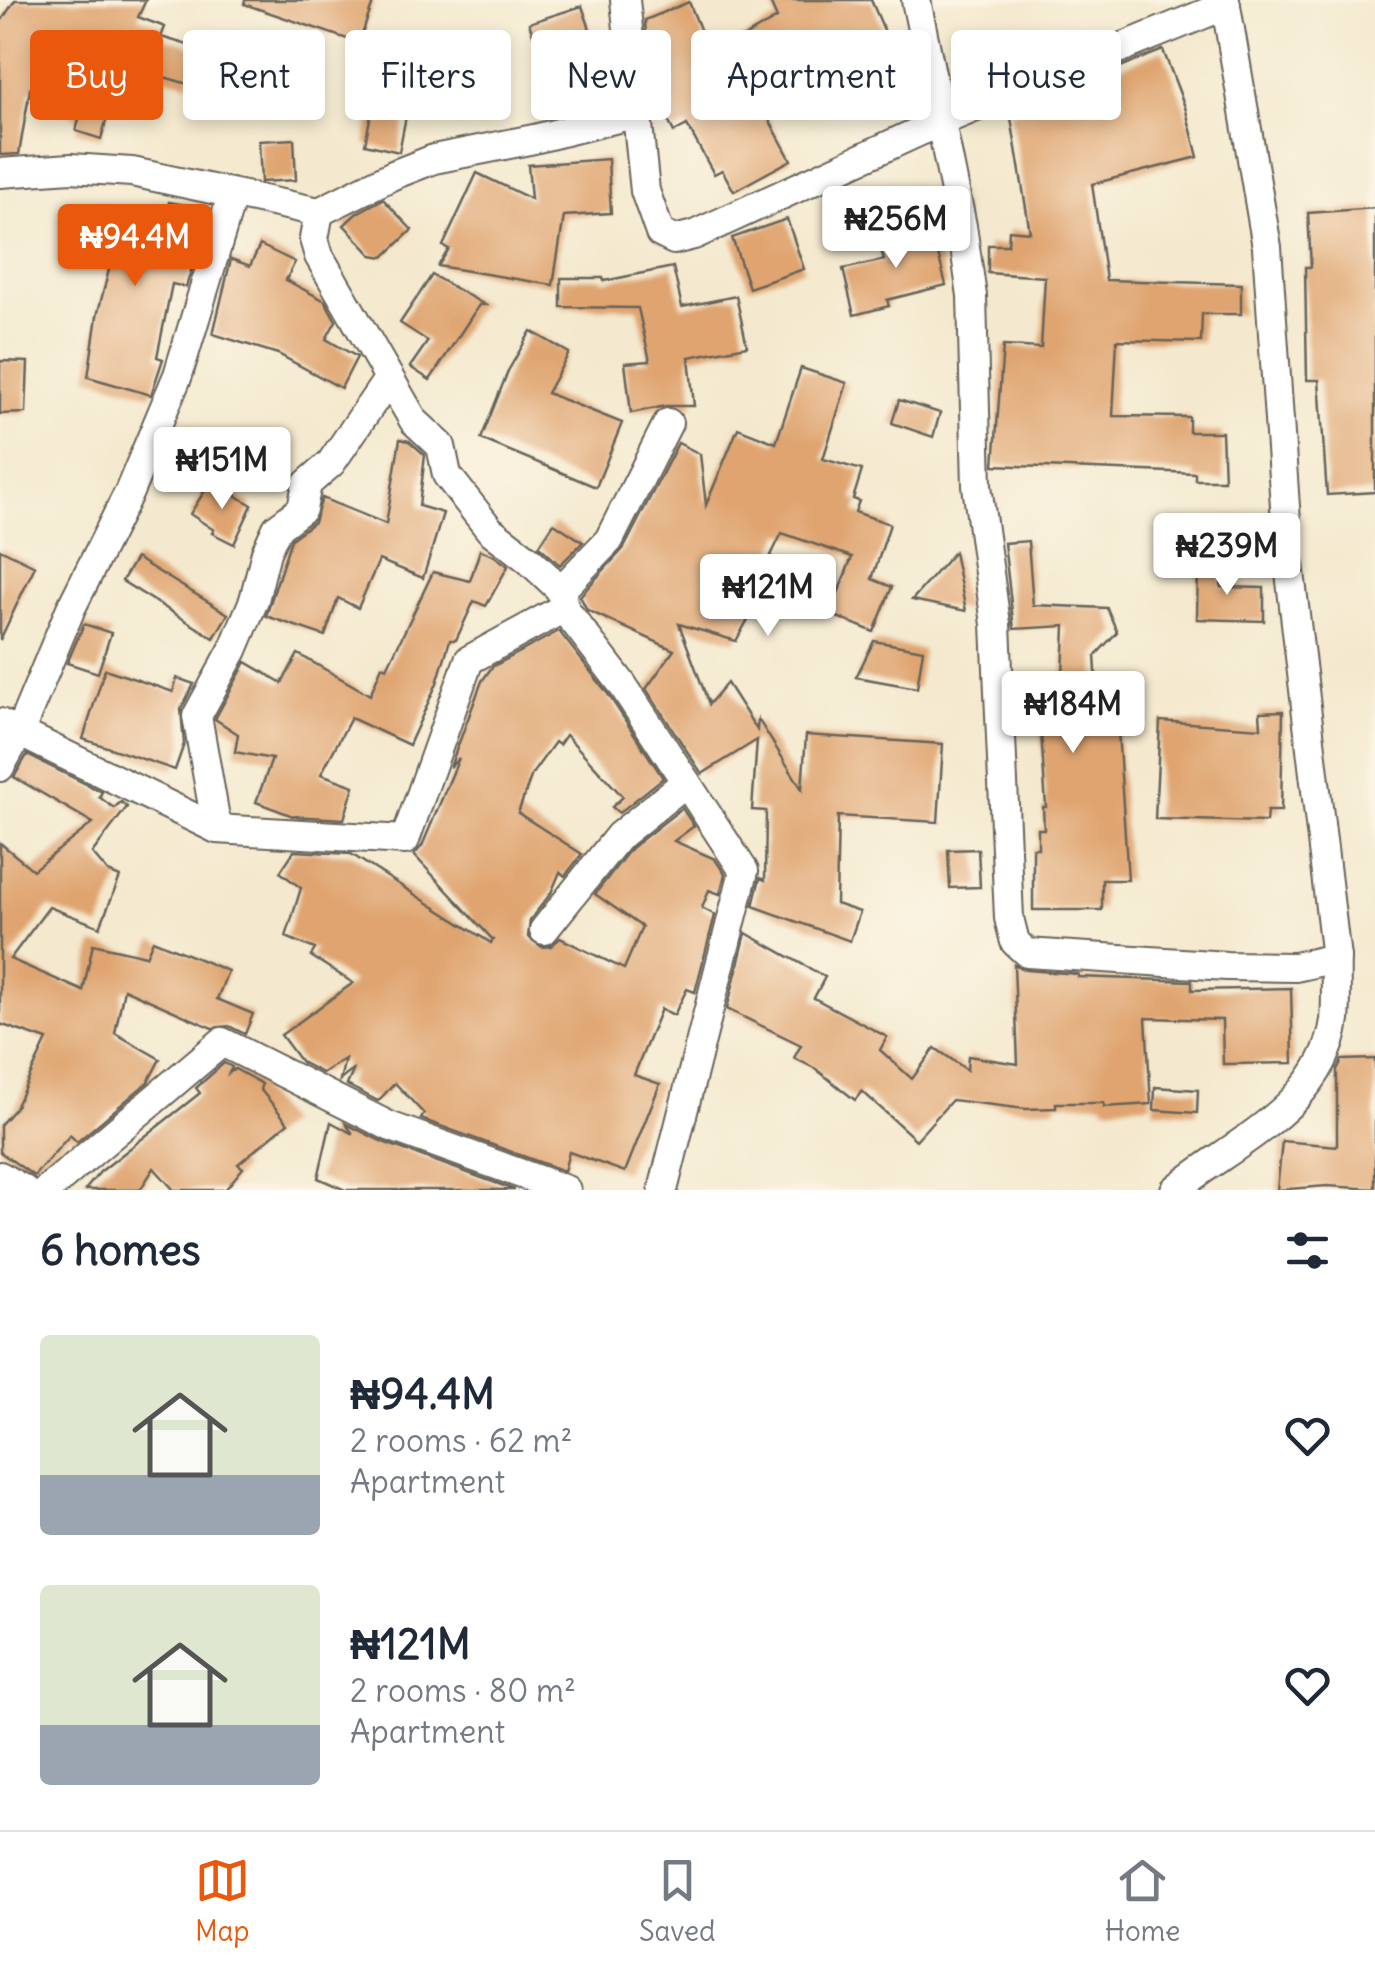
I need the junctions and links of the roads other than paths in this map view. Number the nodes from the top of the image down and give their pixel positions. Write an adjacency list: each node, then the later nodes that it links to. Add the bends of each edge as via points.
1 (624, 0): 4 (street)
2 (916, 0): 7 (street)
3 (1225, 2): 7 (street); 19 (street, via 1267,247 1289,564)
4 (628, 30)
5 (610, 120): 10 (street, via 434,159)
6 (639, 120): 7 (street, via 645,191 660,233 674,240)
7 (942, 121): 19 (street, via 972,296 978,486 996,624 1015,942 1027,953 1227,966 1295,968)
8 (0, 173): 9 (street, via 100,168)
9 (232, 196): 10 (street); 14 (street, via 178,375 129,492)
10 (319, 212): 11 (street, via 318,256)
11 (389, 378): 13 (street, via 414,420 441,446 447,475 468,505); 17 (street, via 331,463 308,484 302,509 276,528 240,633 197,716)
12 (668, 422): 13 (street, via 609,540)
13 (562, 599): 16 (street); 17 (street, via 470,660 405,840)
14 (10, 728): 15 (street); 17 (street)
15 (0, 767)
16 (686, 782): 18 (street, via 619,836); 24 (street, via 744,871)
17 (217, 830)
18 (544, 930)
19 (1336, 958): 25 (street, via 1335,1022 1314,1075 1274,1119)
20 (0, 1176): 21 (street)
21 (24, 1190)
22 (47, 1190): 23 (street, via 222,1042 389,1126)
23 (566, 1190)
24 (662, 1190)
25 (1175, 1190)

